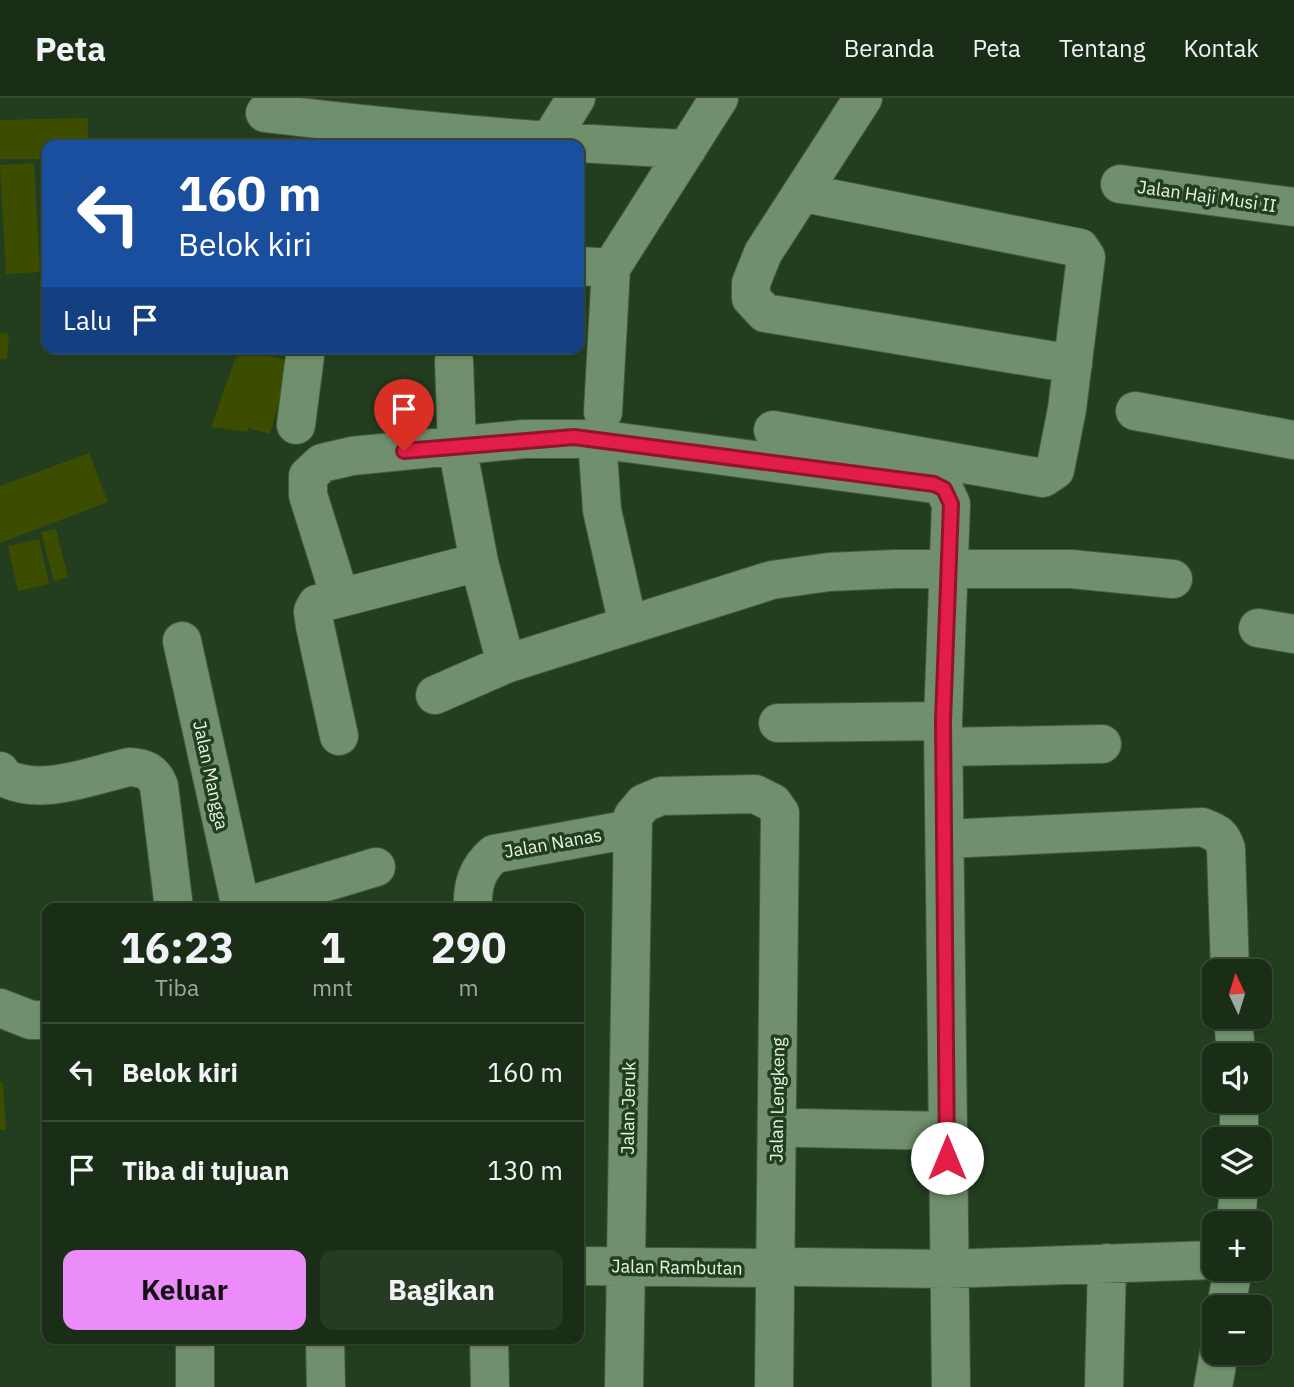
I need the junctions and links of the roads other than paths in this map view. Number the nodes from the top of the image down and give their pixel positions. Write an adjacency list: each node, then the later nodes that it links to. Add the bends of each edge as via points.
1 (576, 98): 6 (street)
2 (719, 98): 8 (street)
3 (863, 98): 10 (street)
4 (264, 119): 5 (street)
5 (512, 140)
6 (550, 140)
7 (584, 145): 8 (street)
8 (687, 149): 12 (street)
9 (1120, 184): 11 (street, Jalan Haji Musi II)
10 (804, 193): 15 (street, via 1080,248 1086,257); 15 (street, via 763,253 751,283 751,298 765,313)
11 (1294, 207)
12 (595, 267): 18 (street)
13 (305, 354): 17 (street)
14 (454, 361): 21 (street)
15 (1073, 364): 19 (street, via 1055,470 1043,478)
16 (1135, 411): 20 (street)
17 (296, 425)
18 (600, 425): 21 (street); 23 (street, via 934,484 944,489 951,504); 26 (street, via 602,510)
19 (773, 430)
20 (1294, 440)
21 (457, 446): 22 (street); 25 (street, via 352,456 322,463 308,476 308,495)
22 (480, 562): 25 (street); 28 (street)
23 (950, 571): 24 (street, via 1071,569); 26 (street, via 829,572 772,580); 31 (street)
24 (1172, 579)
25 (340, 597): 32 (street, via 317,604 313,611)
26 (628, 625): 28 (street)
27 (182, 641): 39 (street, Jalan Mangga)
28 (506, 664): 29 (street)
29 (435, 695)
30 (778, 723): 31 (street)
31 (944, 734): 33 (street); 36 (street)
32 (339, 736)
33 (1102, 744)
34 (0, 771): 38 (street, via 13,783 43,786 129,767 154,774)
35 (631, 829): 41 (street, Jalan Nanas, via 494,854 477,875); 50 (street, Jalan Jeruk); 51 (street, Jalan Lengkeng, via 635,809 661,796 755,794 766,797 780,813)
36 (946, 839): 42 (street, via 1202,827 1216,832 1226,849); 46 (street)
37 (376, 867): 40 (street)
38 (173, 903)
39 (239, 903)
40 (257, 903)
41 (474, 903)
42 (1230, 959)
43 (0, 1008): 44 (street)
44 (42, 1020)
45 (800, 1128): 46 (street)
46 (947, 1131): 52 (street)
47 (1202, 1260): 48 (street, Jalan Rambutan)
48 (1107, 1263): 52 (street, Jalan Rambutan); 63 (street)
49 (584, 1266): 50 (street, Jalan Rambutan)
50 (626, 1267): 51 (street, Jalan Rambutan); 60 (street, Jalan Jeruk)
51 (787, 1268): 52 (street, Jalan Rambutan); 61 (street, Jalan Lengkeng)
52 (947, 1269): 62 (street)
53 (195, 1344): 57 (street)
54 (324, 1344): 58 (street)
55 (489, 1344): 59 (street)
56 (1217, 1365): 64 (street)
57 (195, 1387)
58 (326, 1387)
59 (490, 1387)
60 (624, 1387)
61 (774, 1387)
62 (951, 1387)
63 (1104, 1387)
64 (1213, 1387)

